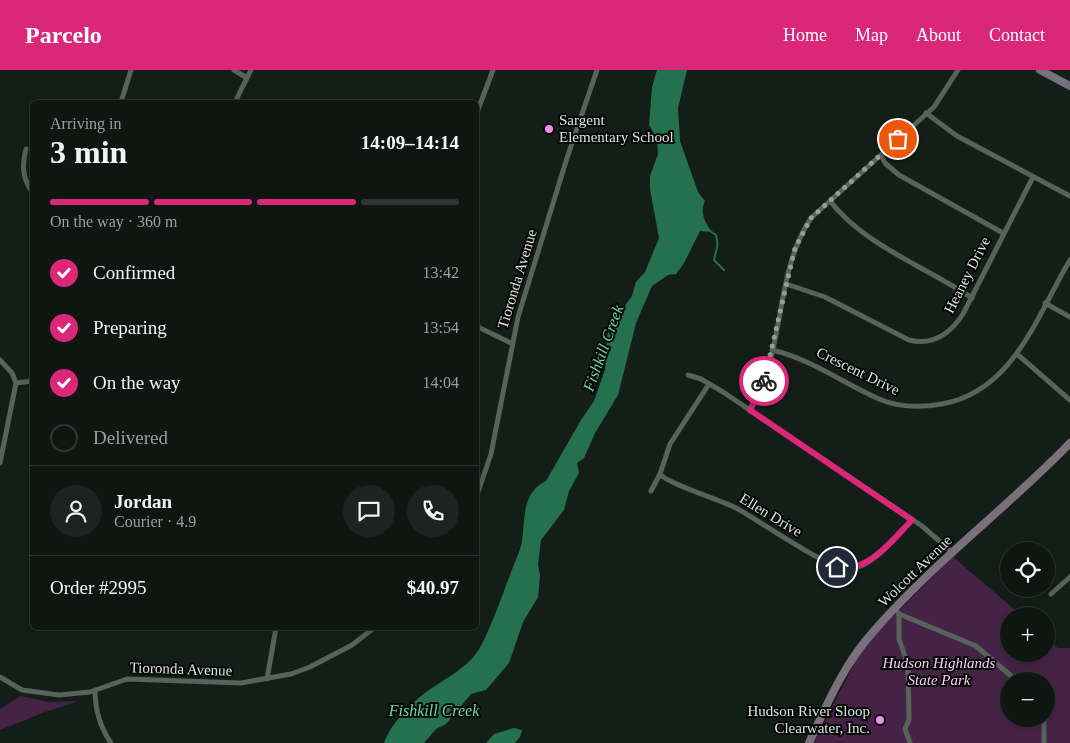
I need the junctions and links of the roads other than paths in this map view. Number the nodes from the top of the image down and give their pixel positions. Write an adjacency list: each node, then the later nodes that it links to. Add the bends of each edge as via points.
1 (131, 70): 10 (street)
2 (234, 70): 8 (street)
3 (251, 70): 8 (street)
4 (493, 70): 12 (street)
5 (597, 70): 27 (street, Tioronda Avenue)
6 (958, 70): 13 (street, via 945,93)
7 (1040, 70): 9 (main road)
8 (247, 78): 11 (street)
9 (1070, 86)
10 (122, 100)
11 (236, 100)
12 (479, 108)
13 (926, 113): 15 (street); 16 (street, via 957,136)
14 (26, 149): 17 (street, via 23,174)
15 (881, 155): 19 (street); 20 (street, via 899,175)
16 (1033, 177): 18 (street); 20 (street, Heaney Drive)
17 (30, 188)
18 (1070, 196)
19 (830, 201): 22 (street, via 811,218 801,233); 23 (street, via 864,234)
20 (1003, 234): 23 (street, Heaney Drive)
21 (1070, 260): 24 (street, Crescent Drive)
22 (786, 284): 23 (street, Heaney Drive, via 825,297 898,336 916,342 931,341 956,326); 28 (street)
23 (972, 298)
24 (1045, 303): 25 (street); 29 (street, Crescent Drive)
25 (1070, 317)
26 (479, 327): 27 (street)
27 (512, 343): 40 (street, Tioronda Avenue, via 491,454)
28 (772, 350): 29 (street, Crescent Drive, via 804,360 881,400 917,408 948,403 972,394 994,380); 36 (street, via 766,376)
29 (1017, 354): 35 (street)
30 (0, 360): 33 (street)
31 (688, 375): 34 (street)
32 (30, 381): 33 (street)
33 (16, 383): 38 (street)
34 (709, 384): 36 (street); 39 (street, via 670,444)
35 (1070, 400)
36 (750, 410): 42 (street)
37 (1070, 443): 43 (main road, Wolcott Avenue, via 1026,488)
38 (0, 463)
39 (660, 474): 41 (street); 42 (street, Ellen Drive, via 666,480 735,507 841,568 857,567 870,560)
40 (479, 489)
41 (651, 491)
42 (912, 520): 43 (street)
43 (953, 553): 46 (main road, Wolcott Avenue)
44 (1070, 577): 45 (street)
45 (1055, 590)
46 (897, 611): 49 (street, via 976,646); 55 (main road, Wolcott Avenue, via 873,632 842,675); 56 (street, via 899,639 908,665 909,720 905,728)
47 (276, 630): 51 (street)
48 (371, 630): 51 (street, Tioronda Avenue, via 324,661)
49 (1006, 672)
50 (0, 677): 52 (street, Tioronda Avenue, via 22,690 47,695)
51 (267, 679): 52 (street, Tioronda Avenue, via 230,684 127,679)
52 (95, 690): 54 (street, via 98,716)
53 (1044, 727): 57 (street)
54 (111, 743)
55 (809, 743)
56 (910, 743)
57 (1044, 743)

